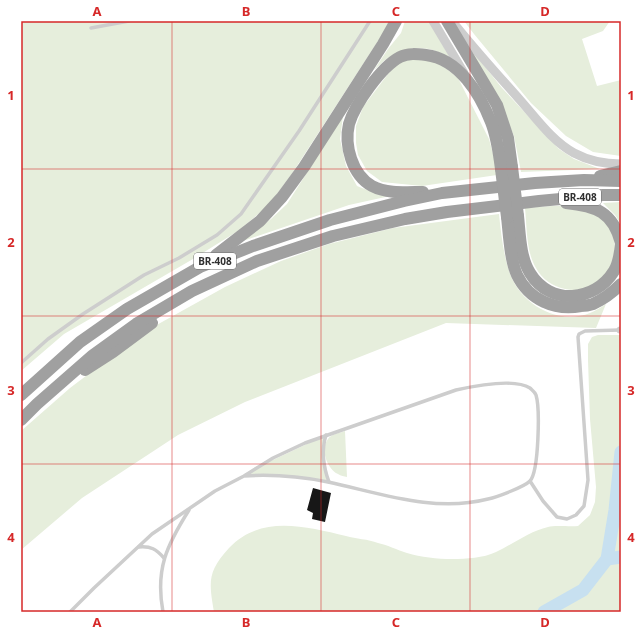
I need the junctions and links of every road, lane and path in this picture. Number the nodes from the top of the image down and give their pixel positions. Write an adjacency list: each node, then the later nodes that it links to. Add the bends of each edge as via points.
1 (129, 21): 7 (lane)
2 (370, 21): 22 (lane, via 299,131 241,214 217,235 144,275 83,314 48,339)
3 (396, 21): 19 (highway, via 282,197 260,222)
4 (433, 21): 8 (street)
5 (447, 21): 10 (highway, via 497,105 508,138)
6 (452, 21): 9 (street, via 558,141 591,161)
7 (91, 28)
8 (468, 80): 10 (highway, via 485,108); 14 (highway, via 449,64 433,56 401,56 388,64 376,78 354,110 349,125 348,144 352,162 360,176 372,186 389,191)
9 (621, 164)
10 (507, 168): 17 (highway, bridge)
11 (621, 172): 12 (highway)
12 (584, 180): 13 (highway, BR-408); 14 (highway, BR-408, via 535,182)
13 (621, 181)
14 (442, 193): 19 (highway, BR-408, via 330,220)
15 (621, 195): 16 (highway, BR-408)
16 (539, 201): 18 (highway, via 591,207 606,214); 24 (highway, BR-408, via 405,219 332,236 257,261 224,276 142,330 92,365)
17 (512, 216): 18 (highway, via 529,272 540,285 555,294 570,297 587,293 604,284 619,262); 20 (highway, via 514,265 517,275 530,292 543,302 573,308 592,304 611,294)
18 (621, 244)
19 (200, 266): 23 (highway, BR-408, via 127,309 80,342)
20 (621, 284)
21 (620, 330): 27 (lane, via 585,331 578,337 588,480 584,506 576,515 561,519 543,501)
22 (21, 364)
23 (21, 396)
24 (21, 422)
25 (326, 435): 26 (lane, via 280,455); 27 (lane, via 456,390 494,383 527,386 536,394 538,404 536,455); 28 (lane, via 323,463)
26 (244, 476): 28 (lane, via 278,474); 29 (lane)
27 (530, 481): 28 (lane, via 509,492 465,504 416,502)
28 (329, 482)
29 (190, 507): 30 (lane); 31 (lane)
30 (138, 547): 31 (lane, via 153,548); 32 (lane)
31 (164, 558): 33 (lane, via 160,584)
32 (70, 612)
33 (163, 612)

